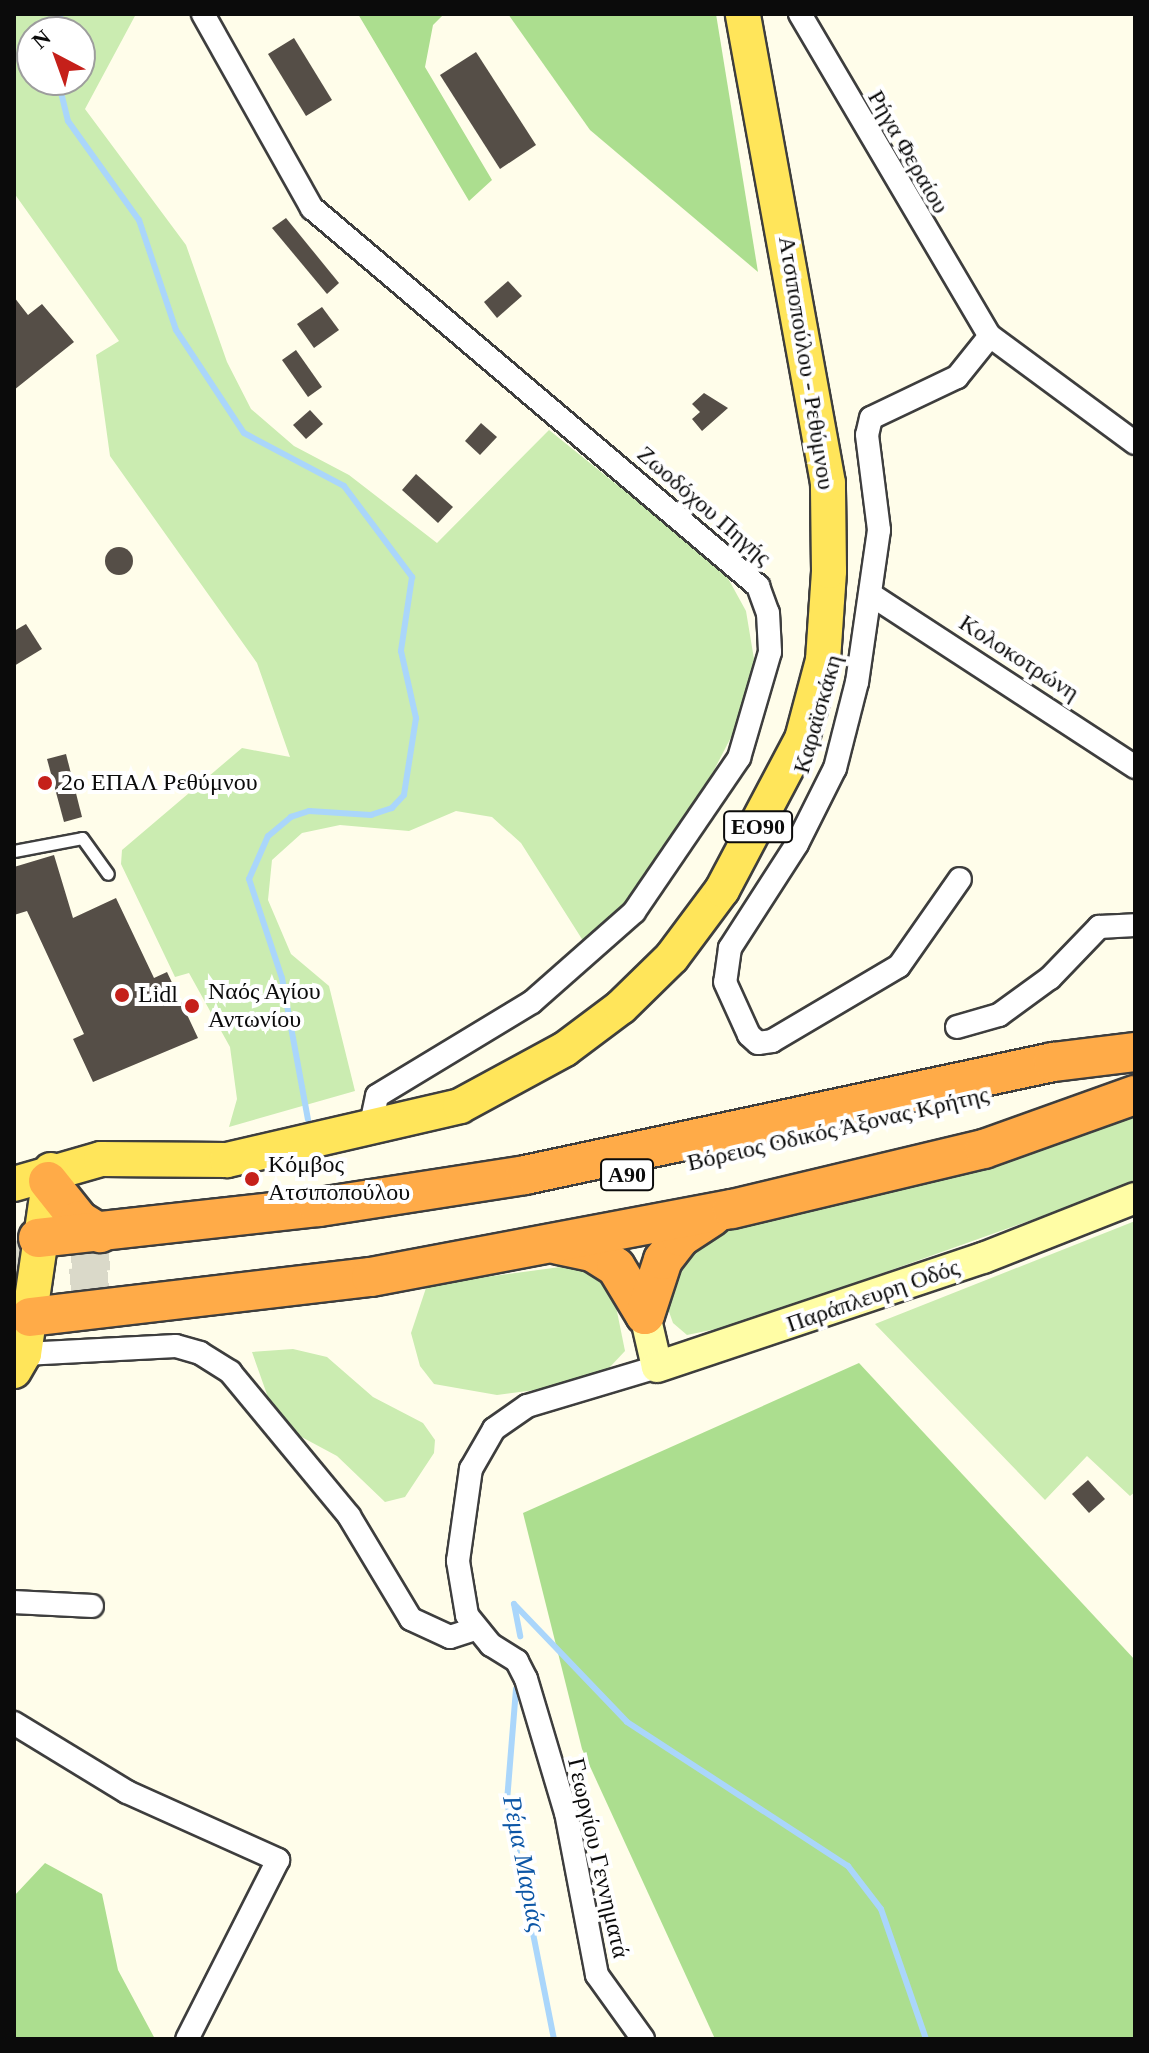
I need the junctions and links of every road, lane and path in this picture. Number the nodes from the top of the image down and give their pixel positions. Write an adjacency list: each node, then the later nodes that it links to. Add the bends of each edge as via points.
1 (203, 14): 15 (street, Ζωοδόχου Πηγής, via 312,208 758,586 768,613 767,664 739,758 634,912 586,961 532,1002 377,1096)
2 (743, 14): 15 (main road, Ατσιποπούλου - Ρεθύμνου / ΕΟ90, via 828,483 823,660 802,739 722,890 672,957 621,1007 565,1049 460,1106)
3 (800, 14): 4 (street, Ρήγα Φεραίου, via 939,257 980,310)
4 (990, 336): 5 (street); 6 (street, Καραϊσκάκη, via 957,377 871,418 867,435 879,530)
5 (1135, 443)
6 (873, 596): 7 (street, Κολοκοτρώνη); 10 (street, Καραϊσκάκη, via 835,768 797,844 730,948 725,982 749,1035 758,1043 772,1041 899,966)
7 (1135, 767)
8 (14, 851): 9 (lane, via 82,838)
9 (108, 874)
10 (960, 879)
11 (1135, 925): 12 (street, via 1099,927 1050,978 999,1015)
12 (957, 1027)
13 (1135, 1054): 21 (highway, via 1053,1062)
14 (1135, 1093): 18 (highway, via 984,1149); 21 (highway, Βόρειος Οδικός Άξονας Κρήτης / Α90, via 877,1156 611,1212 384,1250)
15 (370, 1128): 16 (main road, Ατσιποπούλου - Ρεθύμνου / ΕΟ90, via 227,1160 128,1156)
16 (38, 1179): 19 (main road); 21 (highway, via 79,1220)
17 (1135, 1198): 24 (street, Παράπλευρη Οδός, via 983,1258)
18 (732, 1209): 20 (highway); 22 (highway, via 705,1220 663,1260)
19 (26, 1239): 21 (highway); 23 (main road)
20 (536, 1247): 21 (highway, via 371,1277); 22 (highway, via 578,1248 616,1267)
21 (106, 1269): 23 (highway)
22 (645, 1315): 24 (street)
23 (22, 1340): 27 (street, via 176,1346 200,1353 230,1372 349,1516 411,1619 450,1637)
24 (657, 1367): 27 (street, via 527,1406 494,1429 471,1469 458,1561)
25 (14, 1602): 26 (street)
26 (92, 1606)
27 (475, 1629): 30 (street, Γεωργίου Γεννηματά, via 517,1661 526,1679 566,1813 597,1975)
28 (14, 1723): 29 (street, via 127,1792 278,1860 277,1872)
29 (187, 2039)
30 (643, 2039)

